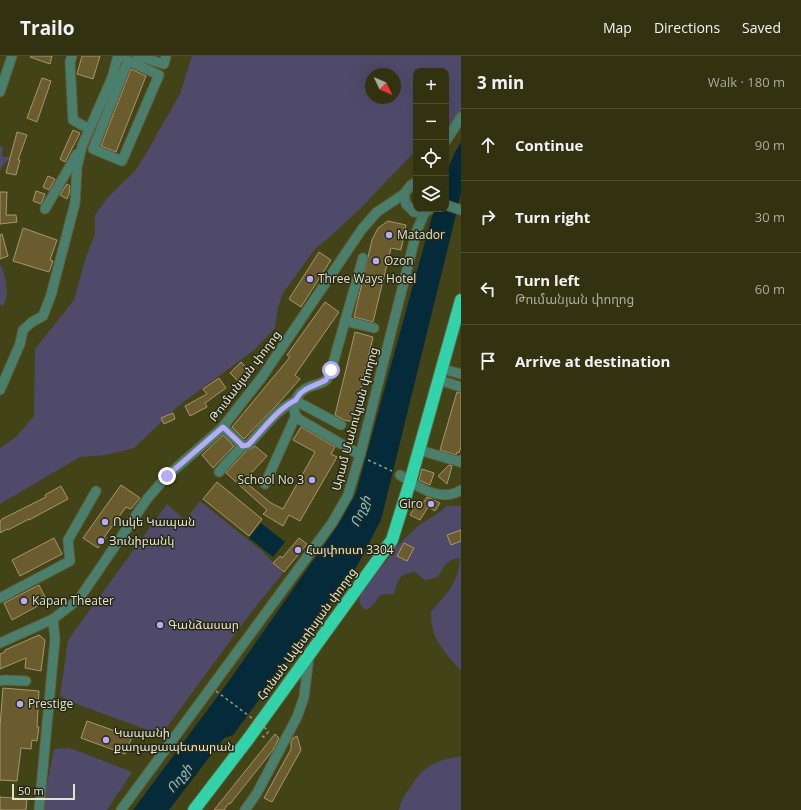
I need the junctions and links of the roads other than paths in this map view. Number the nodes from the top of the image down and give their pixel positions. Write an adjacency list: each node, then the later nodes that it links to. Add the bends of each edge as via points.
1 (12, 56): 7 (street)
2 (72, 56): 9 (street, via 70,62 73,120)
3 (118, 56): 9 (street, via 112,78)
4 (137, 56): 5 (street, via 164,64)
5 (166, 56)
6 (125, 58): 6 (street, via 158,75 122,161 93,149)
7 (0, 92)
8 (461, 117): 10 (street)
9 (89, 129): 11 (street)
10 (447, 140)
11 (82, 146): 17 (street); 30 (street, via 77,167 74,203 51,295 43,316 23,330 20,344)
12 (413, 183): 13 (street, Թումանյան փողոց)
13 (404, 194): 14 (street, Թումանյան փողոց); 15 (street)
14 (389, 203): 15 (street); 34 (street, Թումանյան փողոց, via 362,229 262,377)
15 (406, 203): 19 (street)
16 (449, 206): 18 (street)
17 (45, 209)
18 (461, 210)
19 (413, 211)
20 (414, 212): 22 (street, Արամ Մանուկյան փողոց)
21 (427, 212): 22 (street, Արամ Մանուկյան փողոց)
22 (417, 230): 37 (street, Արամ Մանուկյան փողոց)
23 (363, 258): 25 (street)
24 (460, 305): 28 (highway, Հունան Ավետիսյան փողոց)
25 (345, 321): 26 (street); 31 (street, via 326,380 308,388)
26 (374, 328)
27 (461, 374): 28 (street)
28 (441, 375): 29 (street); 36 (highway, Հունան Ավետիսյան փողոց)
29 (461, 387)
30 (0, 390)
31 (296, 400): 32 (street); 33 (street); 35 (street, via 281,410 248,445)
32 (296, 415): 37 (street, via 297,418); 41 (street)
33 (341, 425)
34 (223, 427): 35 (street); 45 (street, Թումանյան փողոց, via 167,476 147,499 79,599)
35 (242, 446): 39 (street)
36 (419, 450): 38 (street, via 460,462); 40 (highway, Հունան Ավետիսյան փողոց)
37 (361, 456): 51 (street, Արամ Մանուկյան փողոց, via 348,495 332,523)
38 (461, 460)
39 (219, 472)
40 (405, 479): 42 (street, via 441,496); 47 (highway, Հունան Ավետիսյան փողոց, via 392,540)
41 (265, 484)
42 (461, 490)
43 (96, 491): 44 (street, via 68,540 70,561)
44 (0, 598)
45 (53, 619): 46 (street, Թումանյան փողոց); 50 (street, via 56,639)
46 (0, 643)
47 (309, 656): 52 (highway, Հունան Ավետիսյան փողոց); 53 (street, via 304,697 297,717 257,793)
48 (26, 681): 49 (street)
49 (0, 682)
50 (38, 810)
51 (121, 810)
52 (194, 810)
53 (245, 810)

